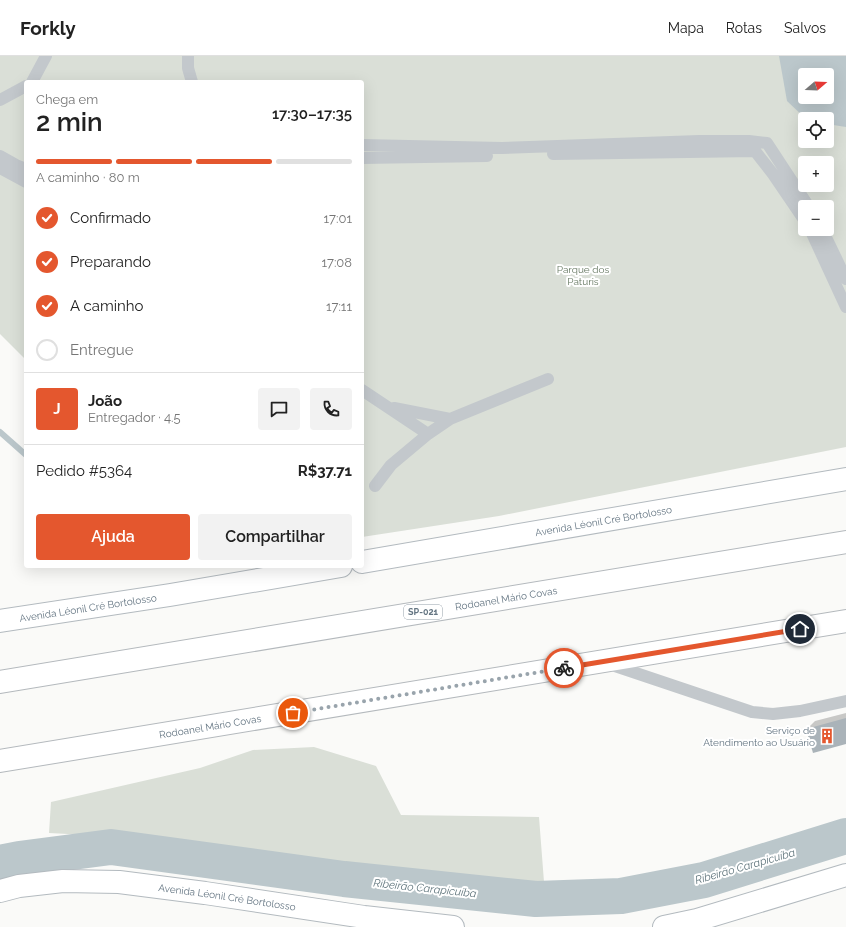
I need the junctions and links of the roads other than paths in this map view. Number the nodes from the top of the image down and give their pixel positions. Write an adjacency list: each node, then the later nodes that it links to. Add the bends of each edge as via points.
1 (46, 56): 3 (lane)
2 (188, 56): 4 (lane)
3 (33, 80)
4 (191, 80)
5 (24, 87): 6 (lane)
6 (0, 100)
7 (364, 145): 13 (lane, via 502,148 699,141 767,143)
8 (0, 156): 11 (lane)
9 (364, 158): 14 (lane, via 755,151)
10 (0, 168): 12 (lane)
11 (24, 168)
12 (24, 181)
13 (804, 200)
14 (798, 211)
15 (813, 236): 18 (lane)
16 (825, 236): 17 (lane)
17 (846, 279)
18 (846, 308)
19 (548, 379): 22 (lane)
20 (364, 391): 21 (lane)
21 (387, 406): 22 (lane); 23 (lane)
22 (450, 419): 23 (lane)
23 (428, 434): 25 (lane, via 391,465)
24 (846, 479): 27 (main road, Avenida Léonil Cré Bortolosso)
25 (375, 486)
26 (846, 542): 32 (main road, Rodoanel Mário Covas / SP-021)
27 (364, 562)
28 (329, 568): 30 (main road, Avenida Léonil Cré Bortolosso)
29 (846, 621): 31 (main road, Rodoanel Mário Covas)
30 (0, 622)
31 (602, 662): 33 (lane, via 752,712 773,714 800,711); 34 (main road, Rodoanel Mário Covas)
32 (0, 682)
33 (846, 701)
34 (0, 761)
35 (846, 876): 38 (main road, via 697,920)
36 (0, 891): 37 (main road, Avenida Léonil Cré Bortolosso, via 63,881 119,882)
37 (453, 927)
38 (664, 927)

